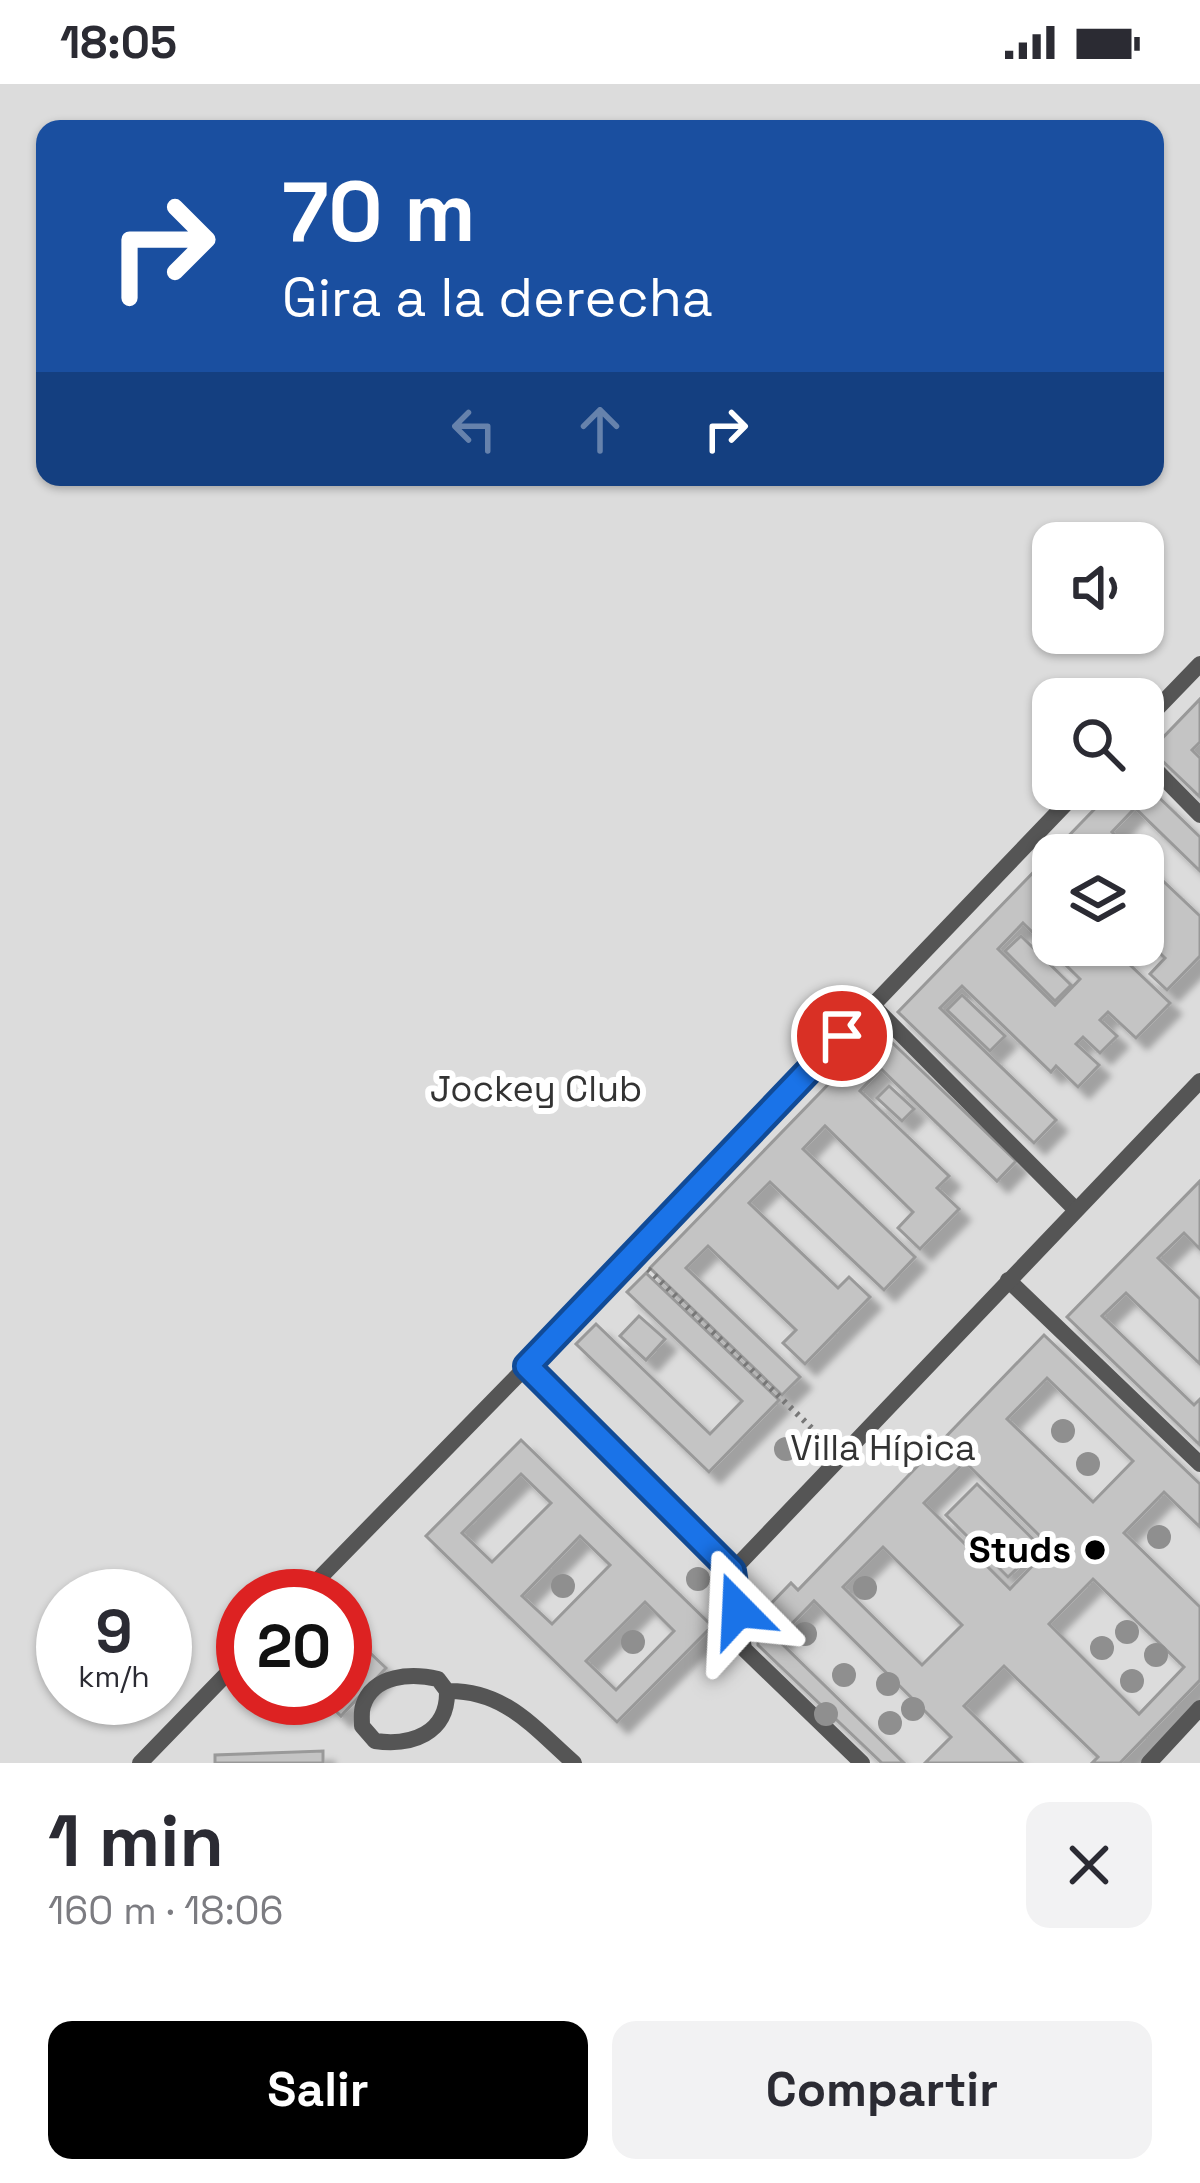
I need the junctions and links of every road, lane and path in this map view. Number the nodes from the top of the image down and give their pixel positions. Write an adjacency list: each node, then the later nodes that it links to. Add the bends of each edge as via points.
1 (1200, 664): 2 (lane)
2 (1164, 701)
3 (1164, 778): 5 (lane)
4 (1060, 810): 6 (lane)
5 (1200, 815)
6 (872, 1006): 8 (lane); 9 (lane)
7 (1200, 1081): 8 (lane)
8 (1076, 1210): 10 (lane)
9 (632, 1255): 11 (lane); 12 (path)
10 (1008, 1280): 12 (lane); 13 (lane)
11 (527, 1366): 14 (lane); 15 (lane)
12 (840, 1456): 15 (lane)
13 (1200, 1464)
14 (328, 1569)
15 (732, 1571): 21 (lane, via 745,1649)
16 (216, 1685): 19 (lane)
17 (447, 1691): 17 (lane, via 438,1678 401,1675 363,1704 362,1726 375,1741 398,1744 424,1734 440,1721); 20 (lane, via 491,1696)
18 (1200, 1708): 22 (lane)
19 (140, 1763)
20 (574, 1763)
21 (862, 1763)
22 (1148, 1763)

